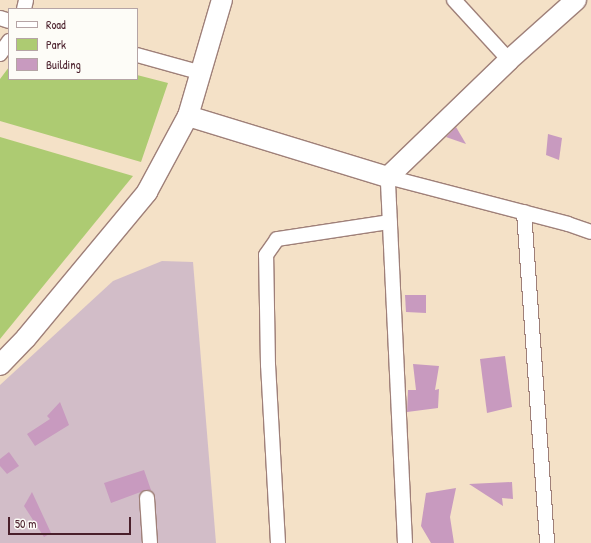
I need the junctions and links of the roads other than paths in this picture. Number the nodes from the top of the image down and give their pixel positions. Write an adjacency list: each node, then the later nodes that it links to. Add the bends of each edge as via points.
1 (222, 0): 8 (street)
2 (454, 0): 7 (street)
3 (576, 0): 7 (street)
4 (8, 42): 5 (street)
5 (0, 54)
6 (138, 55): 8 (street)
7 (508, 60): 10 (street)
8 (202, 73): 9 (street)
9 (188, 116): 10 (street); 14 (street, via 147,192 26,338)
10 (388, 177): 11 (street); 12 (street)
11 (524, 212): 13 (street); 19 (street)
12 (390, 222): 17 (street, via 277,239 266,255 268,365); 18 (street)
13 (591, 232)
14 (0, 365)
15 (147, 498): 16 (street)
16 (150, 543)
17 (278, 543)
18 (405, 543)
19 (547, 543)

